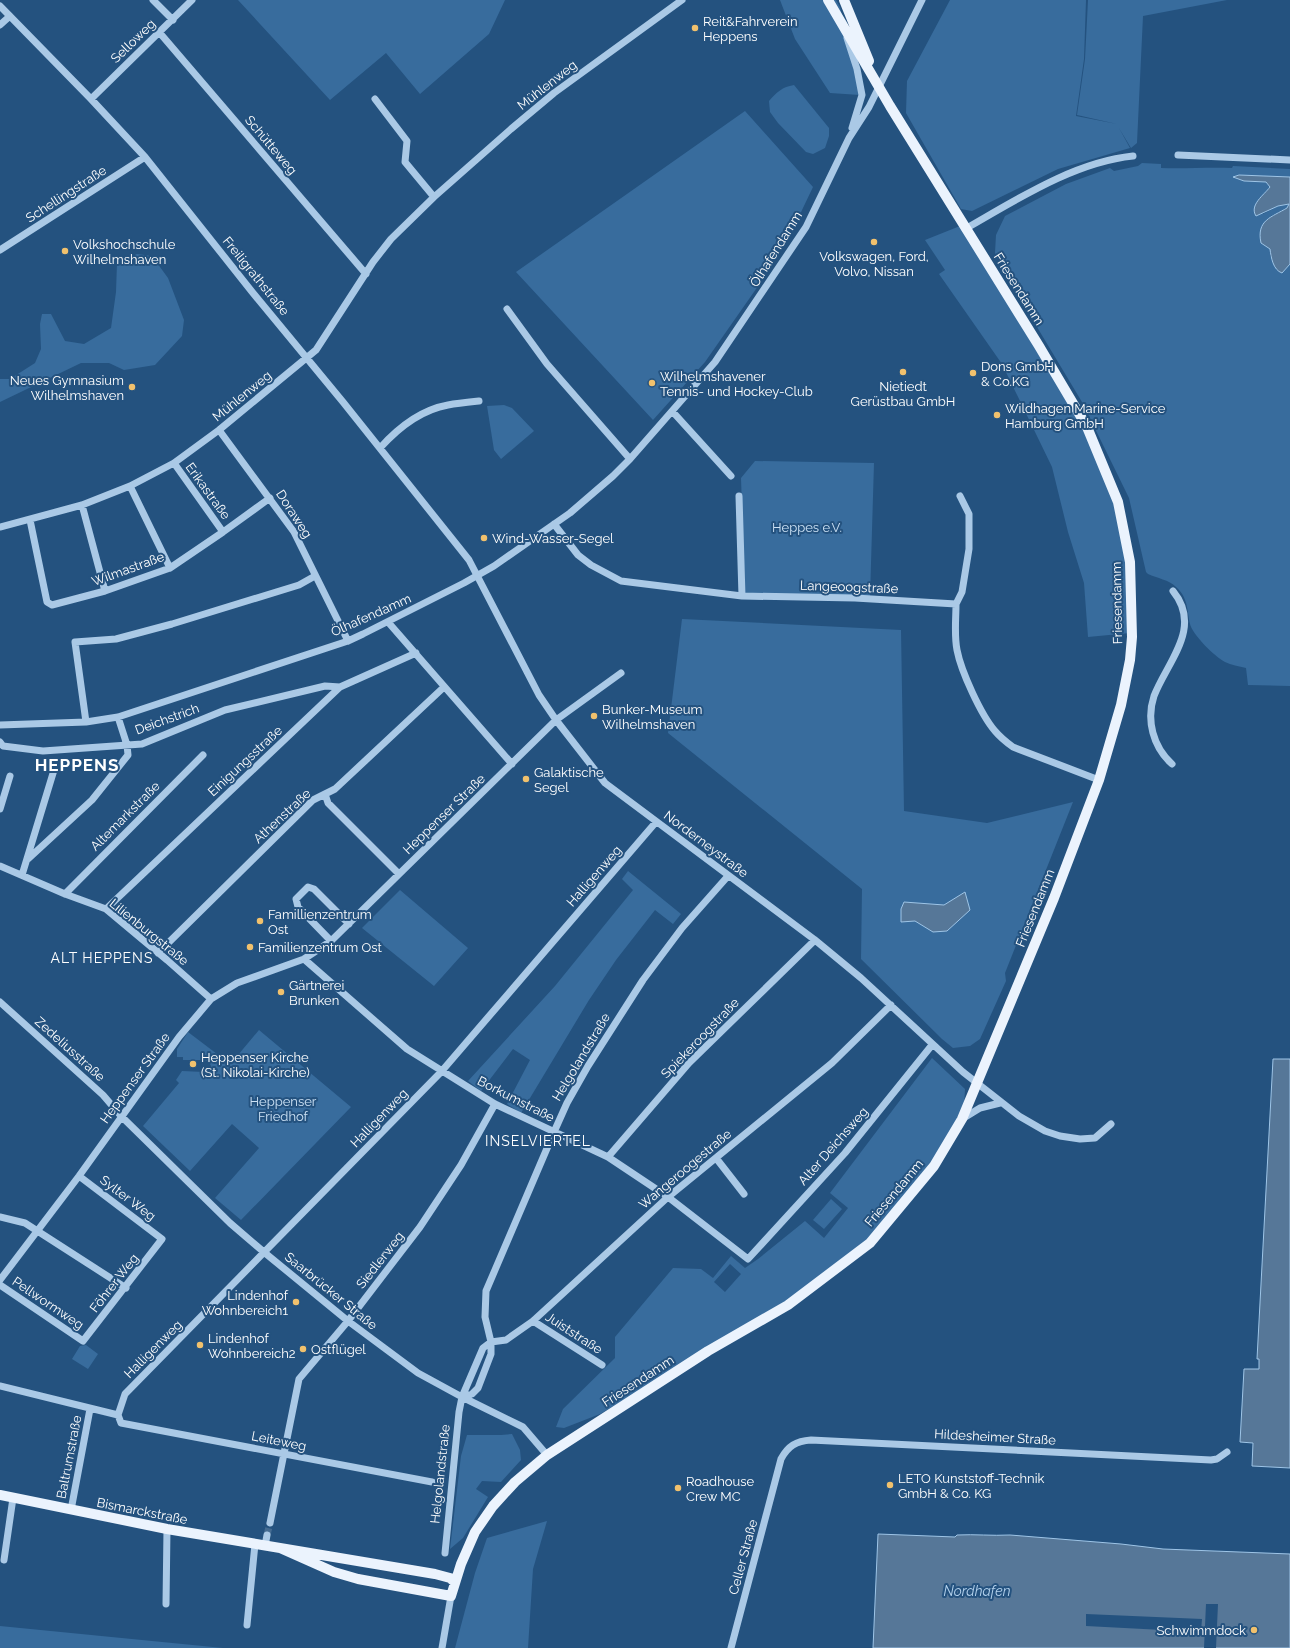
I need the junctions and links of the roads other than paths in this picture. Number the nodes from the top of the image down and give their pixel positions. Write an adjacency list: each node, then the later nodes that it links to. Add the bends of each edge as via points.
1 (153, 0): 9 (street)
2 (192, 0): 9 (street, Selloweg)
3 (682, 0): 21 (street, Mühlenweg, via 554,93)
4 (828, 0): 11 (main road, Friesendamm)
5 (844, 0): 13 (main road, Friesendamm)
6 (922, 0): 13 (street, Ölhafendamm)
7 (0, 6): 8 (street, Freiligrathstraße)
8 (10, 16): 10 (street); 14 (street, Freiligrathstraße)
9 (173, 20): 12 (street, Selloweg)
10 (0, 25)
11 (843, 28): 13 (main road, Friesendamm); 16 (street, Friesendamm, via 857,69 862,95)
12 (160, 32): 14 (street, Selloweg); 24 (street, Schütteweg)
13 (879, 87): 16 (street, Ölhafendamm); 22 (main road, Friesendamm)
14 (91, 99): 19 (street, Freiligrathstraße)
15 (375, 99): 21 (street, via 407,141 405,162)
16 (849, 138): 28 (street, Ölhafendamm, via 806,227 715,362)
17 (1178, 155): 20 (street)
18 (1133, 156): 22 (street, via 1108,161 1066,176)
19 (144, 157): 23 (street, Schellingstraße); 26 (street, Freiligrathstraße)
20 (1290, 160)
21 (434, 197): 24 (street, Mühlenweg, via 392,239)
22 (965, 229): 67 (main road, Friesendamm, via 1087,427 1118,502 1130,562 1132,648 1121,705)
23 (0, 250)
24 (366, 274): 26 (street, Mühlenweg, via 316,350)
25 (507, 309): 31 (street, via 547,364)
26 (307, 359): 29 (street, Mühlenweg); 30 (street, Freiligrathstraße)
27 (479, 401): 30 (street, via 446,405 413,418)
28 (672, 411): 31 (street, Ölhafendamm); 33 (street)
29 (219, 430): 32 (street, Mühlenweg); 37 (street, Doraweg)
30 (380, 448): 44 (street, Freiligrathstraße, via 469,560)
31 (630, 459): 40 (street, Ölhafendamm)
32 (174, 463): 34 (street, Mühlenweg); 42 (street, Erikastraße)
33 (732, 476)
34 (130, 486): 38 (street, Mühlenweg); 43 (street)
35 (739, 496): 48 (street)
36 (960, 496): 49 (street, via 968,508 969,549 962,592)
37 (270, 498): 42 (street, Wilmastraße); 45 (street, Doraweg, via 294,532)
38 (82, 505): 39 (street, Mühlenweg); 47 (street)
39 (30, 520): 41 (street, Mühlenweg); 47 (street, Wilmastraße, via 46,602 52,605)
40 (554, 524): 44 (street, Ölhafendamm); 48 (street, Langeoogstraße, via 578,555 621,581)
41 (0, 527)
42 (223, 532): 43 (street, Wilmastraße)
43 (170, 568): 47 (street, Wilmastraße)
44 (478, 575): 50 (street, Ölhafendamm); 57 (street, Norderneystraße, via 524,666)
45 (315, 576): 51 (street, Doraweg); 58 (street, via 300,585 172,624 116,639 75,642)
46 (1173, 591): 64 (street, via 1182,606 1184,631 1180,646 1154,696 1151,716 1153,736 1158,748)
47 (105, 592)
48 (742, 596): 49 (street, Langeoogstraße, via 856,598)
49 (956, 604): 67 (street, via 956,637 961,663 977,701 994,729 1013,747)
50 (388, 622): 51 (street, Ölhafendamm); 52 (street)
51 (348, 641): 56 (street, Ölhafendamm)
52 (416, 653): 54 (street, Einigungsstraße); 55 (street)
53 (621, 673): 57 (street, Heppenser Straße)
54 (340, 687): 61 (street, Deichstrich, via 325,686 225,710 142,744); 77 (street, Einigungsstraße)
55 (444, 687): 63 (street); 68 (street, Athenstraße, via 335,789)
56 (118, 717): 58 (street, Ölhafendamm); 61 (street)
57 (556, 720): 63 (street, Heppenser Straße); 70 (street, Norderneystraße, via 605,783)
58 (86, 722): 59 (street, Ölhafendamm)
59 (0, 725)
60 (0, 742): 61 (street, Deichstrich, via 3,746 43,750)
61 (127, 745): 71 (street, via 128,755 92,800)
62 (203, 755): 76 (street, Altemarkstraße)
63 (512, 764): 73 (street, Heppenser Straße)
64 (1172, 764)
65 (54, 770): 71 (street)
66 (10, 776): 69 (street)
67 (1099, 780): 88 (main road, Friesendamm, via 1054,898)
68 (325, 794): 73 (street, via 328,803); 81 (street, Athenstraße, via 313,800)
69 (0, 808)
70 (656, 822): 75 (street, Norderneystraße); 87 (street, Halligenweg)
71 (28, 859): 74 (street)
72 (0, 866): 74 (street, Lilienburgstraße)
73 (399, 874): 78 (street, Heppenser Straße)
74 (22, 875): 76 (street, Lilienburgstraße)
75 (728, 876): 79 (street, Norderneystraße); 94 (street, Helgolandstraße, via 682,928 643,980 588,1066)
76 (64, 894): 77 (street, Lilienburgstraße)
77 (106, 909): 81 (street, Lilienburgstraße)
78 (349, 924): 80 (street, Heppenser Straße); 80 (street, via 314,889 308,888 300,895 296,899 298,907)
79 (815, 940): 85 (street, Norderneystraße); 95 (street, Spiekeroogstraße, via 689,1063)
80 (331, 942): 82 (street, Heppenser Straße)
81 (158, 953): 83 (street, Lilienburgstraße)
82 (304, 959): 83 (street, Heppenser Straße, via 237,983); 87 (street, Borkumstraße, via 407,1049)
83 (211, 999): 91 (street, Heppenser Straße, via 179,1037)
84 (0, 1002): 91 (street, Zedeliusstraße, via 103,1095)
85 (890, 1005): 86 (street, Norderneystraße); 96 (street, Wangeroogestraße, via 832,1063)
86 (932, 1045): 88 (street, Norderneystraße); 104 (street, Alter Deichsweg, via 845,1153)
87 (441, 1072): 90 (street, Borkumstraße); 103 (street, Halligenweg)
88 (977, 1084): 89 (street, Norderneystraße); 92 (main road, Friesendamm)
89 (1000, 1103): 92 (street, via 980,1108); 93 (street, Norderneystraße, via 1033,1126 1069,1138 1095,1138)
90 (495, 1104): 94 (street, Borkumstraße); 108 (street, Siedlerweg, via 420,1227)
91 (122, 1116): 97 (street, Heppenser Straße); 103 (street, Saarbrücker Straße, via 230,1223)
92 (962, 1119): 119 (main road, Friesendamm, via 934,1166 870,1243 788,1305 708,1351)
93 (1111, 1124)
94 (554, 1132): 95 (street, Borkumstraße); 111 (street, Helgolandstraße, via 486,1291 485,1317)
95 (608, 1157): 99 (street, Borkumstraße)
96 (716, 1158): 98 (street); 99 (street, Wangeroogestraße)
97 (79, 1176): 101 (street, Heppenser Straße); 102 (street, Sylter Weg)
98 (744, 1194)
99 (668, 1197): 104 (street, Borkumstraße); 109 (street, Wangeroogestraße)
100 (0, 1217): 101 (street, via 25,1223)
101 (36, 1231): 105 (street, Heppenser Straße); 107 (street)
102 (162, 1239): 107 (street, Föhrer Weg)
103 (265, 1253): 108 (street, Saarbrücker Straße); 116 (street, Halligenweg, via 125,1394)
104 (748, 1259)
105 (0, 1280)
106 (0, 1285): 110 (street, Pellwormweg)
107 (126, 1288): 110 (street, Föhrer Weg)
108 (348, 1321): 114 (street, Saarbrücker Straße, via 418,1372); 118 (street, Siedlerweg, via 299,1379)
109 (534, 1321): 111 (street, Wangeroogestraße, via 506,1340); 112 (street, Juiststraße)
110 (83, 1341)
111 (491, 1342): 114 (street, Helgolandstraße, via 483,1348); 114 (street, Helgolandstraße, via 491,1354 478,1388)
112 (602, 1365)
113 (0, 1386): 115 (street)
114 (462, 1398): 119 (street, Saarbrücker Straße, via 523,1427); 130 (street, Helgolandstraße, via 448,1485)
115 (90, 1409): 116 (street); 124 (street, Baltrumstraße)
116 (118, 1415): 118 (street, Leiteweg, via 121,1423)
117 (1227, 1452): 120 (street, Hildesheimer Straße, via 1212,1460 811,1440 797,1442 785,1452)
118 (284, 1454): 121 (street, Leiteweg); 125 (street, Siedlerweg)
119 (547, 1455): 132 (main road, Friesendamm, via 515,1482 493,1506 475,1532)
120 (778, 1473): 139 (street, Celler Straße)
121 (432, 1482)
122 (0, 1495): 123 (main road, Bismarckstraße)
123 (13, 1498): 124 (main road, Bismarckstraße); 131 (street)
124 (71, 1510): 126 (main road, Bismarckstraße)
125 (270, 1523)
126 (167, 1530): 128 (main road, Bismarckstraße); 136 (street)
127 (267, 1535): 128 (street)
128 (260, 1545): 129 (main road, Bismarckstraße); 137 (street)
129 (280, 1548): 133 (main road, Bismarckstraße); 135 (main road, Bismarckstraße, via 334,1572 358,1579)
130 (445, 1553)
131 (4, 1560)
132 (461, 1564): 133 (main road, via 452,1572); 134 (main road, Friesendamm)
133 (441, 1575): 134 (main road, Bismarckstraße)
134 (455, 1582): 135 (main road, Friesendamm)
135 (451, 1596): 138 (street)
136 (166, 1604)
137 (247, 1625)
138 (442, 1648)
139 (731, 1648)

